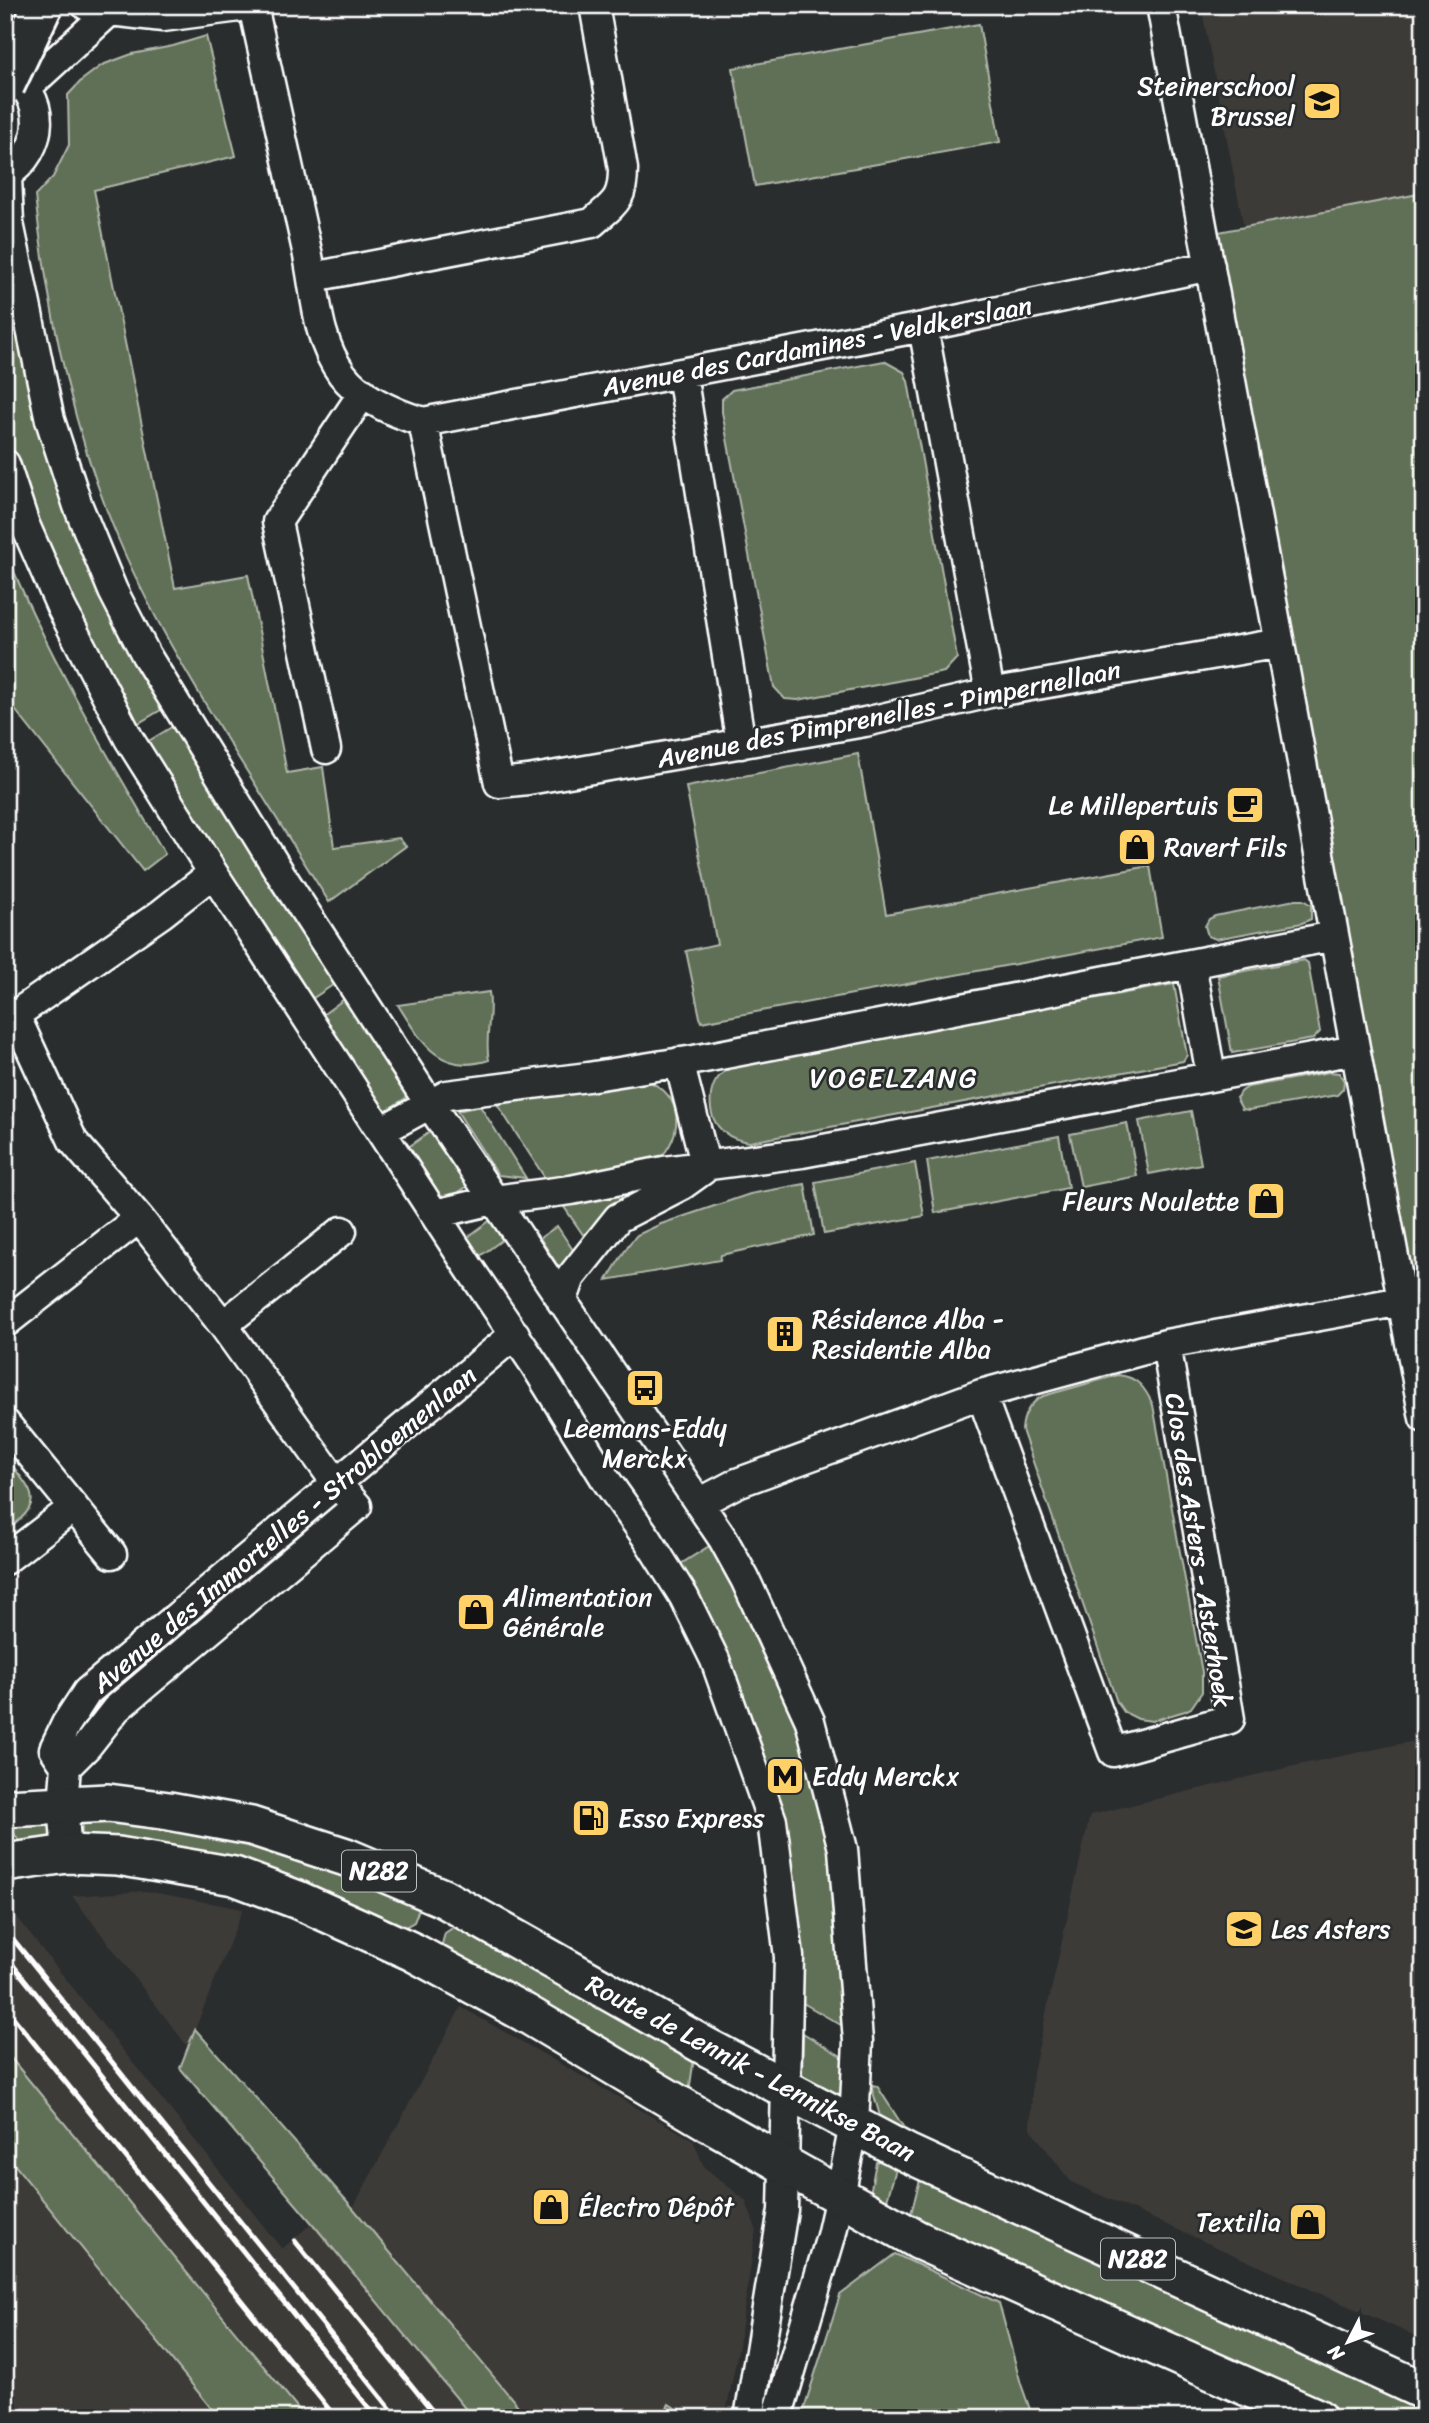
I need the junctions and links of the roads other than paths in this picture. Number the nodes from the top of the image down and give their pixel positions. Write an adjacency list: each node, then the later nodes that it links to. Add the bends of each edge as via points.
1 (6, 5): 7 (street)
2 (43, 5): 8 (highway, bridge)
3 (254, 5): 6 (street, via 163,18); 11 (street)
4 (594, 5): 11 (street, via 623,169 623,188 616,201 592,223)
5 (1161, 5): 10 (street)
6 (103, 7): 8 (street)
7 (5, 16)
8 (12, 81): 9 (street, via 35,106 37,126 23,163)
9 (6, 176): 28 (street, via 9,223 50,420 113,591 186,721)
10 (1210, 266): 12 (street, Avenue des Cardamines - Veldkerslaan); 17 (street)
11 (313, 277): 14 (street, via 323,340 342,374)
12 (923, 327): 13 (street, Avenue des Cardamines - Veldkerslaan); 18 (street)
13 (682, 374): 15 (street, Avenue des Cardamines - Veldkerslaan); 19 (street)
14 (363, 393): 15 (street, via 394,414); 20 (street, via 277,522)
15 (423, 422): 19 (street, Avenue des Pimprenelles - Pimpernellaan, via 499,783)
16 (5, 464): 21 (street, via 25,525 61,607 129,739)
17 (1280, 643): 18 (street, Avenue des Pimprenelles - Pimpernellaan); 22 (street)
18 (990, 693): 19 (street, Avenue des Pimprenelles - Pimpernellaan)
19 (741, 744)
20 (326, 749)
21 (212, 873): 24 (street, via 161,914); 29 (street)
22 (1334, 936): 23 (street); 25 (street)
23 (1191, 964): 26 (street); 27 (street)
24 (10, 1009): 33 (street, via 73,1140)
25 (1355, 1050): 27 (street); 35 (street)
26 (679, 1062): 28 (street, via 447,1095); 30 (street)
27 (1211, 1075): 30 (street)
28 (429, 1103): 29 (street); 31 (street)
29 (381, 1131): 32 (street)
30 (706, 1167): 31 (street); 36 (street, via 682,1185 618,1217 571,1277)
31 (494, 1200): 32 (street); 36 (street)
32 (435, 1214): 39 (street)
33 (139, 1218): 37 (street); 38 (street)
34 (342, 1231): 38 (street)
35 (1402, 1301): 40 (street); 42 (street)
36 (562, 1302): 45 (street)
37 (5, 1323)
38 (223, 1325): 44 (street)
39 (515, 1334): 44 (street, Avenue des Immortelles - Strobloemenlaan); 54 (street, via 684,1597 715,1660 772,1821 789,1957)
40 (1166, 1344): 41 (street); 41 (street, Clos des Asters - Asterhoek, via 1230,1719 1112,1752)
41 (981, 1394): 45 (street, via 737,1483)
42 (1424, 1418)
43 (5, 1423): 46 (street)
44 (337, 1484): 49 (street, Avenue des Immortelles - Strobloemenlaan, via 87,1692 54,1749); 49 (street, Avenue des Immortelles - Strobloemenlaan, via 357,1506 116,1709)
45 (699, 1503): 55 (street, via 745,1578 810,1721 843,1849 858,2041)
46 (74, 1507): 47 (street); 48 (street)
47 (112, 1554)
48 (5, 1560)
49 (66, 1767): 50 (street, Avenue des Immortelles - Strobloemenlaan)
50 (63, 1804): 51 (main road, Route de Lennik - Lennikse Baan / N282); 52 (street); 54 (main road, Route de Lennik - Lennikse Baan / N282, via 107,1803 251,1826 346,1857 443,1898)
51 (5, 1808)
52 (66, 1854): 53 (main road, N282); 56 (main road, N282, via 118,1856 234,1876 298,1900 413,1952 525,2013)
53 (18, 1862)
54 (787, 2089): 55 (main road, Route de Lennik - Lennikse Baan / N282); 56 (street)
55 (854, 2125): 57 (street); 58 (main road, Route de Lennik - Lennikse Baan / N282, via 929,2164)
56 (784, 2165): 57 (main road, N282); 59 (street, via 783,2210)
57 (840, 2196): 60 (street); 61 (main road, N282, via 918,2240)
58 (1424, 2391)
59 (749, 2418)
60 (777, 2418)
61 (1317, 2418)

